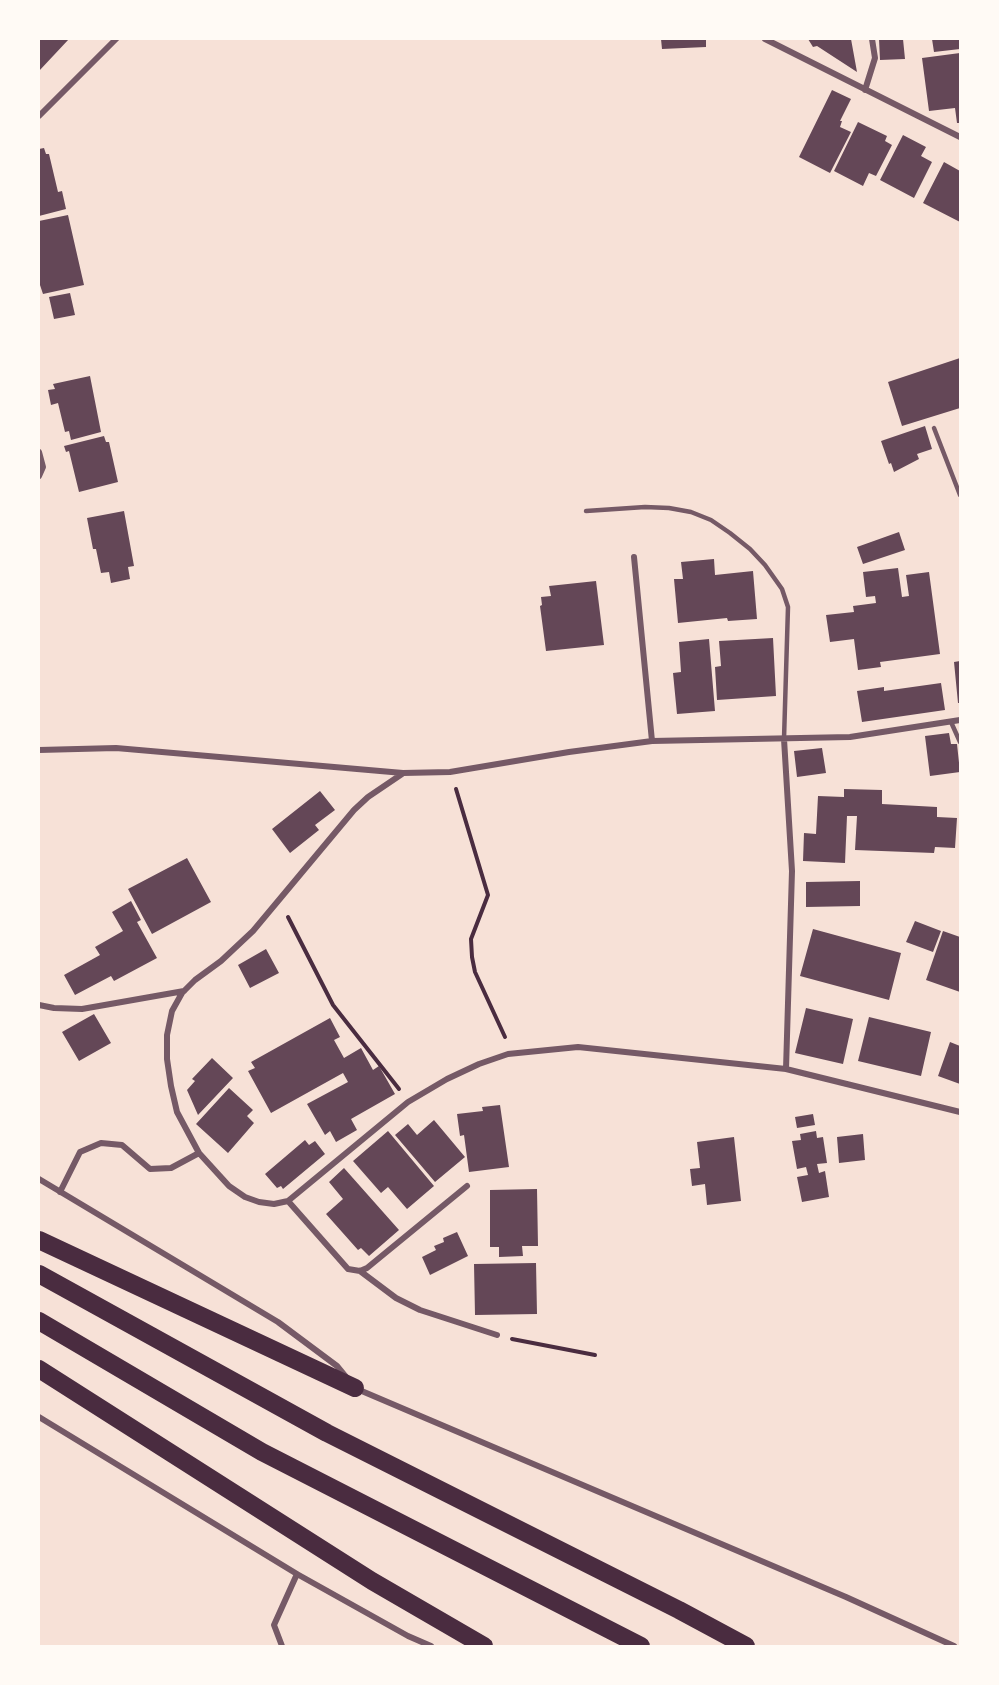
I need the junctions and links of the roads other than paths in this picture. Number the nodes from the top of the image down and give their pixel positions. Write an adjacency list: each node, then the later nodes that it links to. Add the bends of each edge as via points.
1 (116, 39): 5 (street)
2 (765, 39): 4 (street)
3 (872, 39): 4 (street, via 875,58)
4 (865, 90): 6 (street)
5 (39, 116)
6 (960, 137)
7 (934, 428): 10 (lane)
8 (39, 452): 9 (street, via 43,467)
9 (39, 476)
10 (960, 495)
11 (586, 511): 15 (lane, via 645,507 692,512 730,533 765,565 782,589 788,608)
12 (634, 557): 16 (street)
13 (960, 720): 14 (street)
14 (951, 722): 15 (street, via 850,737); 17 (lane)
15 (784, 739): 16 (street); 22 (street, via 792,872)
16 (652, 741): 19 (street, via 450,772)
17 (960, 742)
18 (39, 750): 19 (street, via 116,748)
19 (403, 773): 20 (street, via 354,810 252,931)
20 (184, 992): 21 (street, via 82,1009); 24 (street, via 172,1011 167,1059 177,1112)
21 (39, 1005)
22 (786, 1069): 23 (street); 28 (street, via 578,1047 508,1054 447,1079 408,1101)
23 (960, 1112)
24 (199, 1153): 27 (street, via 171,1168 150,1169 122,1145 101,1143 80,1152); 28 (street, via 245,1197 274,1204)
25 (39, 1179): 27 (street)
26 (467, 1186): 30 (street)
27 (60, 1192): 35 (street, via 278,1322 338,1366)
28 (288, 1201): 30 (street, via 348,1269)
29 (39, 1240): 35 (highway)
30 (360, 1271): 33 (street, via 396,1298 420,1310)
31 (39, 1274): 42 (highway, via 327,1433)
32 (39, 1321): 41 (highway, via 262,1452)
33 (497, 1335)
34 (39, 1369): 40 (highway, via 372,1581)
35 (355, 1388): 43 (street, via 846,1596)
36 (39, 1417): 37 (street)
37 (297, 1574): 38 (street, via 274,1625); 39 (street)
38 (282, 1646)
39 (431, 1646)
40 (484, 1646)
41 (641, 1646)
42 (746, 1646)
43 (954, 1646)

